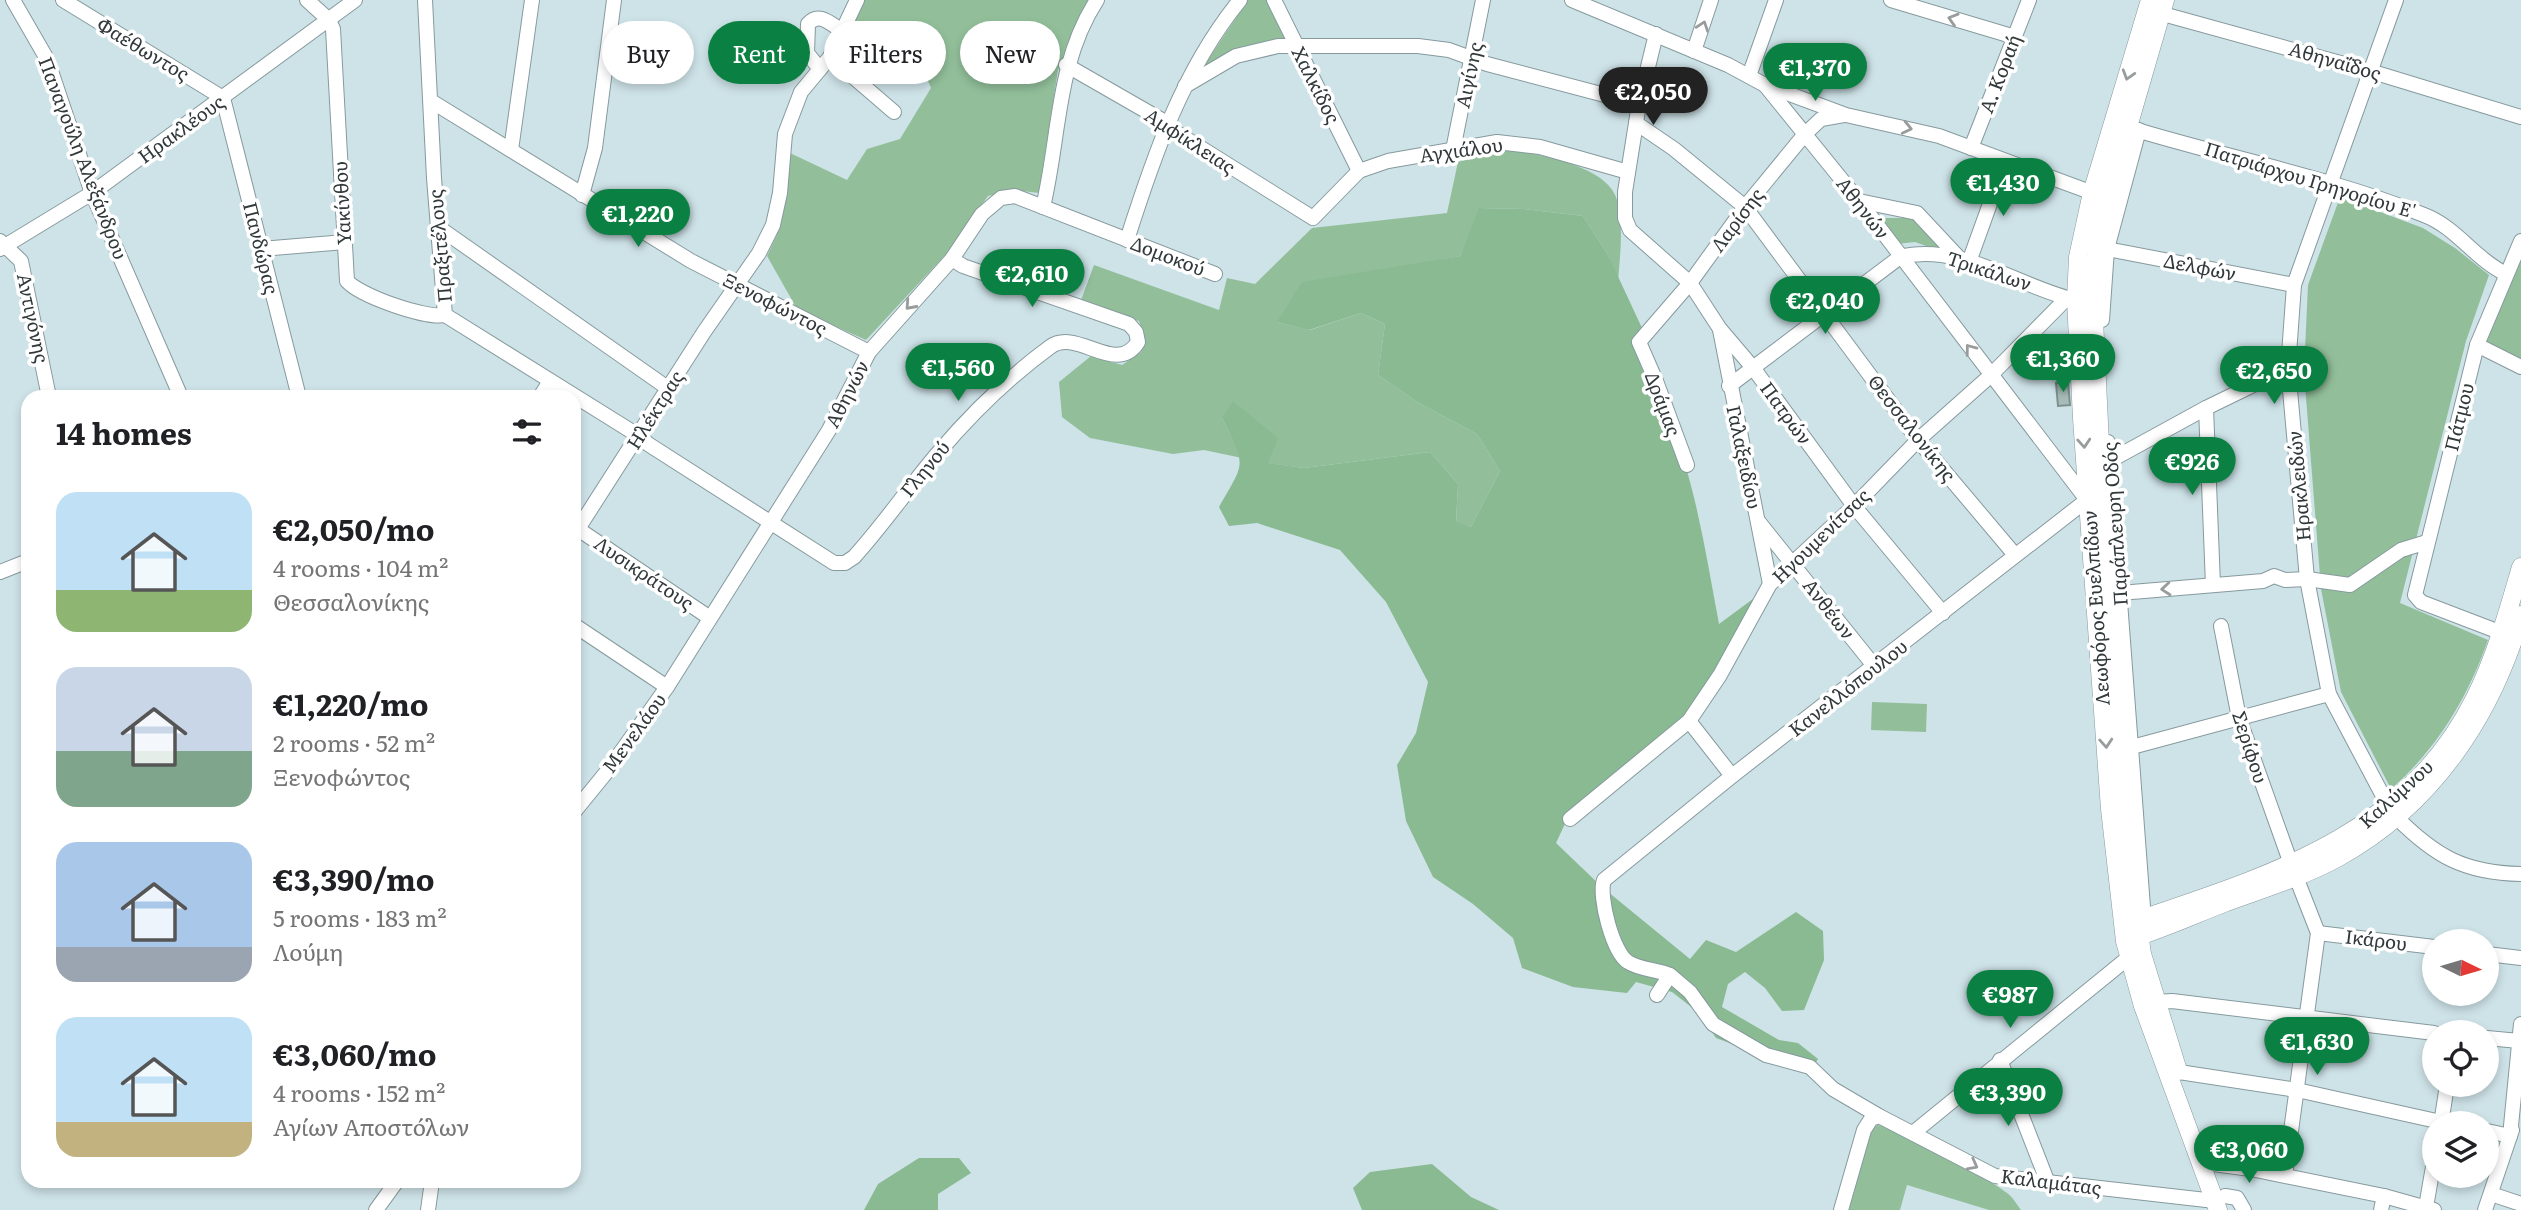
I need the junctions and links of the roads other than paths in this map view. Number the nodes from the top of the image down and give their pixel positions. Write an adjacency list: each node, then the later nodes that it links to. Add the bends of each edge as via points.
1 (13, 0): 54 (street, Παναγούλη Αλεξάνδρου, via 47,59)
2 (63, 0): 37 (street, Φαέθωντος)
3 (307, 0): 21 (street)
4 (355, 0): 21 (street, Ηρακλέους)
5 (425, 0): 38 (street, Πραξιτέλους)
6 (532, 0): 48 (street)
7 (614, 0): 55 (street, via 595,148)
8 (857, 0): 23 (street, Ηλέκτρας)
9 (1097, 0): 30 (street, via 1079,29)
10 (1240, 0): 36 (street)
11 (1274, 0): 26 (street, Χαλκίδος)
12 (1483, 0): 28 (street, Αιγίνης)
13 (1572, 0): 19 (street)
14 (1712, 0): 27 (street, one-way to 14)
15 (1776, 0): 33 (street)
16 (1891, 0): 25 (street, one-way to 16)
17 (2029, 0): 25 (street, Α. Κοραή)
18 (2396, 0): 32 (street, Ηρακλειδών)
19 (1602, 5): 24 (street)
20 (2156, 6): 32 (street, Αθηναΐδος); 45 (main road, Λεωφόρος Ευελπίδων); 56 (main road, Λεωφόρος Ευελπίδων, one-way to 56)
21 (329, 20): 37 (street, Ηρακλέους); 63 (street, Υακίνθου, via 335,48)
22 (826, 21): 31 (street, via 815,18 808,24 807,53)
23 (847, 21)
24 (1656, 34): 27 (street); 39 (street)
25 (2015, 37): 47 (street, Α. Κοραή)
26 (1297, 46): 28 (street, via 1418,46); 36 (street, via 1236,56); 51 (street, Χαλκίδος)
27 (1694, 51): 33 (street)
28 (1473, 57): 39 (street); 49 (street, Αιγίνης)
29 (824, 64): 31 (street, Ηλέκτρας)
30 (1066, 65): 43 (street, Αμφίκλειας); 58 (street)
31 (820, 69): 74 (street, Ηλέκτρας, via 801,92 785,134 773,225 760,253)
32 (2373, 72): 42 (street, Αθηναΐδος); 53 (street, Ηρακλειδών)
33 (1749, 76): 35 (street)
34 (861, 84): 40 (street)
35 (1765, 85): 41 (street); 46 (street, Αθηνών)
36 (1185, 86): 43 (street)
37 (223, 98): 54 (street, Ηρακλέους); 66 (street, Πανδώρας)
38 (431, 101): 48 (street, Ξενοφώντος); 61 (street, Πραξιτέλους)
39 (1639, 104): 44 (street)
40 (894, 113)
41 (1846, 115): 46 (street, Λαρίσης, via 1821,119); 47 (street, one-way to 47)
42 (2521, 117)
43 (1167, 123): 60 (street, Αμφίκλειας); 62 (street)
44 (1636, 123): 52 (street); 59 (street, Θεσσαλονίκης)
45 (2134, 129): 53 (street, Πατριάρχου Γρηγορίου Ε'); 56 (main road, Λεωφόρος Ευελπίδων); 67 (street, Παράπλευρη Οδός)
46 (1805, 134): 57 (street, Αθηνών); 59 (street, Λαρίσης)
47 (1971, 148): 50 (street)
48 (511, 150): 55 (street, Ξενοφώντος)
49 (1453, 150): 51 (street, Αγχιάλου); 52 (street, Αγχιάλου, via 1520,143)
50 (2005, 162): 56 (street); 70 (street)
51 (1359, 170): 60 (street, Αγχιάλου)
52 (1628, 172): 73 (street, Πατρών, via 1625,218 1630,230)
53 (2330, 183): 72 (street, Πατριάρχου Γρηγορίου Ε', via 2427,216); 75 (street, Ηρακλειδών)
54 (92, 193): 65 (street, Ηρακλέους); 91 (street, Παναγούλη Αλεξάνδρου)
55 (582, 195): 74 (street, Ξενοφώντος)
56 (2099, 196): 76 (main road, Λεωφόρος Ευελπίδων, via 2078,257); 99 (main road, Λεωφόρος Ευελπίδων, via 2092,278)
57 (1859, 201): 68 (street, Αθηνών); 70 (street, via 1917,213)
58 (1043, 207): 62 (street, Δομοκού); 69 (street, Αθηνών, via 1015,196 1001,198 982,214)
59 (1745, 208): 73 (street, Λαρίσης); 77 (street, Θεσσαλονίκης)
60 (1313, 218)
61 (438, 227): 78 (street, Πραξιτέλους); 89 (street)
62 (1127, 240): 71 (street, Δομοκού)
63 (345, 242): 66 (street); 78 (street, Υακίνθου, via 346,275 353,287 429,316)
64 (2521, 242): 72 (street, Πάτμου)
65 (2, 245): 90 (street, Αντιγόνης, via 21,261)
66 (261, 249): 92 (street, Πανδώρας)
67 (2107, 249): 75 (street, Δελφών); 99 (street, Παράπλευρη Οδός, via 2101,312)
68 (1900, 257): 70 (street, Τρικάλων, via 1930,253); 77 (street); 86 (street, Αθηνών, one-way to 68)
69 (952, 259): 82 (street, Αθηνών, one-way to 82); 109 (street, Γληνού, via 1129,324 1138,342 1128,351 1109,355 1056,342 969,418)
70 (1964, 260): 76 (street, Τρικάλων)
71 (1215, 274)
72 (2506, 274): 81 (street, Πάτμου)
73 (1690, 283): 79 (street, Πατρών); 80 (street, Λαρίσης)
74 (735, 285): 82 (street, Ξενοφώντος); 89 (street, Ηλέκτρας)
75 (2294, 285): 84 (street, Ηρακλειδών)
76 (2071, 299): 86 (street, Ηγουμενίτσας); 101 (main road, Λεωφόρος Ευελπίδων, one-way to 101)
77 (1826, 314): 85 (street); 98 (street, Θεσσαλονίκης)
78 (445, 315): 87 (street, Πραξιτέλους)
79 (1720, 329): 85 (street, Πατρών); 88 (street, Γαλαξειδίου)
80 (1639, 342): 100 (street, Δράμας)
81 (2477, 345): 83 (street); 107 (street, Πάτμου)
82 (869, 352): 104 (street, Αθηνών, via 829,430)
83 (2521, 367)
84 (2288, 368): 96 (street); 114 (street, Ηρακλειδών)
85 (1754, 369): 88 (street); 102 (street, Πατρών)
86 (1990, 376): 98 (street, Ηγουμενίτσας); 101 (street, Αθηνών)
87 (550, 382): 93 (street); 94 (street, Πραξιτέλους)
88 (1729, 386): 103 (street, Γαλαξειδίου)
89 (669, 388): 97 (street, Ηλέκτρας)
90 (49, 390)
91 (178, 390)
92 (297, 390)
93 (545, 390)
94 (563, 390)
95 (581, 401): 97 (street, Πραξιτέλους)
96 (2206, 408): 99 (street); 116 (street)
97 (639, 436): 104 (street, Πραξιτέλους); 105 (street, Ηλέκτρας)
98 (1918, 440): 102 (street, Ηγουμενίτσας); 108 (street, Θεσσαλονίκης)
99 (2105, 463): 117 (street, Παράπλευρη Οδός); 137 (main road, Λεωφόρος Ευελπίδων)
100 (1687, 465)
101 (2087, 500): 108 (street, Κανελλόπουλου); 137 (main road, Λεωφόρος Ευελπίδων, one-way to 137, via 2110,809)
102 (1854, 506): 110 (street, Ηγουμενίτσας); 118 (street, Πατρών)
103 (1757, 520): 110 (street, Ανθέων); 115 (street, Γαλαξειδίου)
104 (771, 523): 109 (street, Πραξιτέλους, via 824,558); 120 (street, Αθηνών)
105 (581, 524)
106 (581, 535): 120 (street, Λυσικράτους)
107 (2427, 542): 114 (street, via 2396,552 2356,583); 123 (street, Πάτμου, via 2415,590 2417,599)
108 (2015, 555): 118 (street, Κανελλόπουλου)
109 (845, 563)
110 (1793, 563): 115 (street, Ηγουμενίτσας); 124 (street, Ανθέων)
111 (21, 564): 113 (street)
112 (2521, 567): 123 (main road, Καλύμνου)
113 (0, 572)
114 (2307, 579): 116 (street, via 2274,576 2263,581); 126 (street, Ηρακλειδών)
115 (1770, 584): 128 (street, Ηγουμενίτσας, via 1720,676)
116 (2213, 584): 117 (street, one-way to 117)
117 (2120, 593): 129 (street, Παράπλευρη Οδός)
118 (1943, 613): 124 (street, Κανελλόπουλου)
119 (2521, 615): 123 (main road, Καλύμνου)
120 (710, 618): 125 (street, Αθηνών)
121 (2221, 626): 127 (street, Σερίφου)
122 (581, 630): 125 (street)
123 (2512, 638): 132 (main road, Καλύμνου, via 2486,705 2468,736 2448,764)
124 (1875, 667): 130 (street, Κανελλόπουλου)
125 (667, 687): 131 (street, Μενελάου)
126 (2329, 694): 127 (street); 132 (street, Ηρακλειδών)
127 (2239, 718): 129 (street); 134 (street, Σερίφου)
128 (1689, 721): 130 (street); 133 (street, Ηγουμενίτσας)
129 (2132, 747): 137 (street, Παράπλευρη Οδός, via 2143,906)
130 (1732, 776): 141 (street, Κανελλόπουλου, via 1602,884 1602,901 1621,955 1628,962)
131 (581, 803)
132 (2393, 811): 134 (main road, Καλύμνου, via 2348,851); 135 (street, Ηρακλειδών, via 2438,855 2465,867)
133 (1570, 819)
134 (2293, 870): 136 (street, Σερίφου); 137 (main road, Καλύμνου)
135 (2521, 874)
136 (2318, 933): 138 (street, Ικάρου); 144 (street, Σερίφου)
137 (2130, 936): 143 (main road, Λεωφόρος Ευελπίδων); 149 (street); 166 (main road, Λεωφόρος Ευελπίδων, via 2171,1086)
138 (2422, 946)
139 (2499, 955): 140 (street)
140 (2521, 958)
141 (1670, 975): 142 (street); 153 (street, Καλαμάτας, via 1690,992 1713,1024 1766,1055 1810,1067 1833,1089)
142 (1657, 995)
143 (2155, 1002): 144 (street); 150 (main road, Λεωφόρος Ευελπίδων)
144 (2307, 1019): 146 (street); 151 (street, Σερίφου)
145 (2521, 1024): 148 (street)
146 (2422, 1032)
147 (2499, 1039): 148 (street)
148 (2519, 1041): 157 (street)
149 (2000, 1060): 155 (street); 160 (street)
150 (2179, 1072): 151 (street); 158 (main road, Λεωφόρος Ευελπίδων)
151 (2297, 1090): 154 (street); 159 (street, Σερίφου)
152 (2521, 1109): 157 (street)
153 (1879, 1116): 155 (street, Καλαμάτας); 171 (street, via 1864,1130)
154 (2422, 1118)
155 (1913, 1133): 160 (street, Καλαμάτας, one-way to 160, via 1995,1176)
156 (2499, 1134): 157 (street)
157 (2510, 1136): 164 (street)
158 (2213, 1164): 159 (street); 166 (main road, Λεωφόρος Ευελπίδων)
159 (2285, 1175): 165 (street)
160 (2048, 1183): 166 (street, Καλαμάτας)
161 (392, 1188): 169 (street)
162 (431, 1188): 170 (street)
163 (2432, 1188): 168 (street)
164 (2491, 1194): 167 (street); 173 (street)
165 (2383, 1203): 168 (street)
166 (2222, 1204): 172 (street, via 2237,1198)
167 (2521, 1204)
168 (2430, 1208)
169 (376, 1210)
170 (428, 1210)
171 (1841, 1210)
172 (2244, 1210)
173 (2486, 1210)

